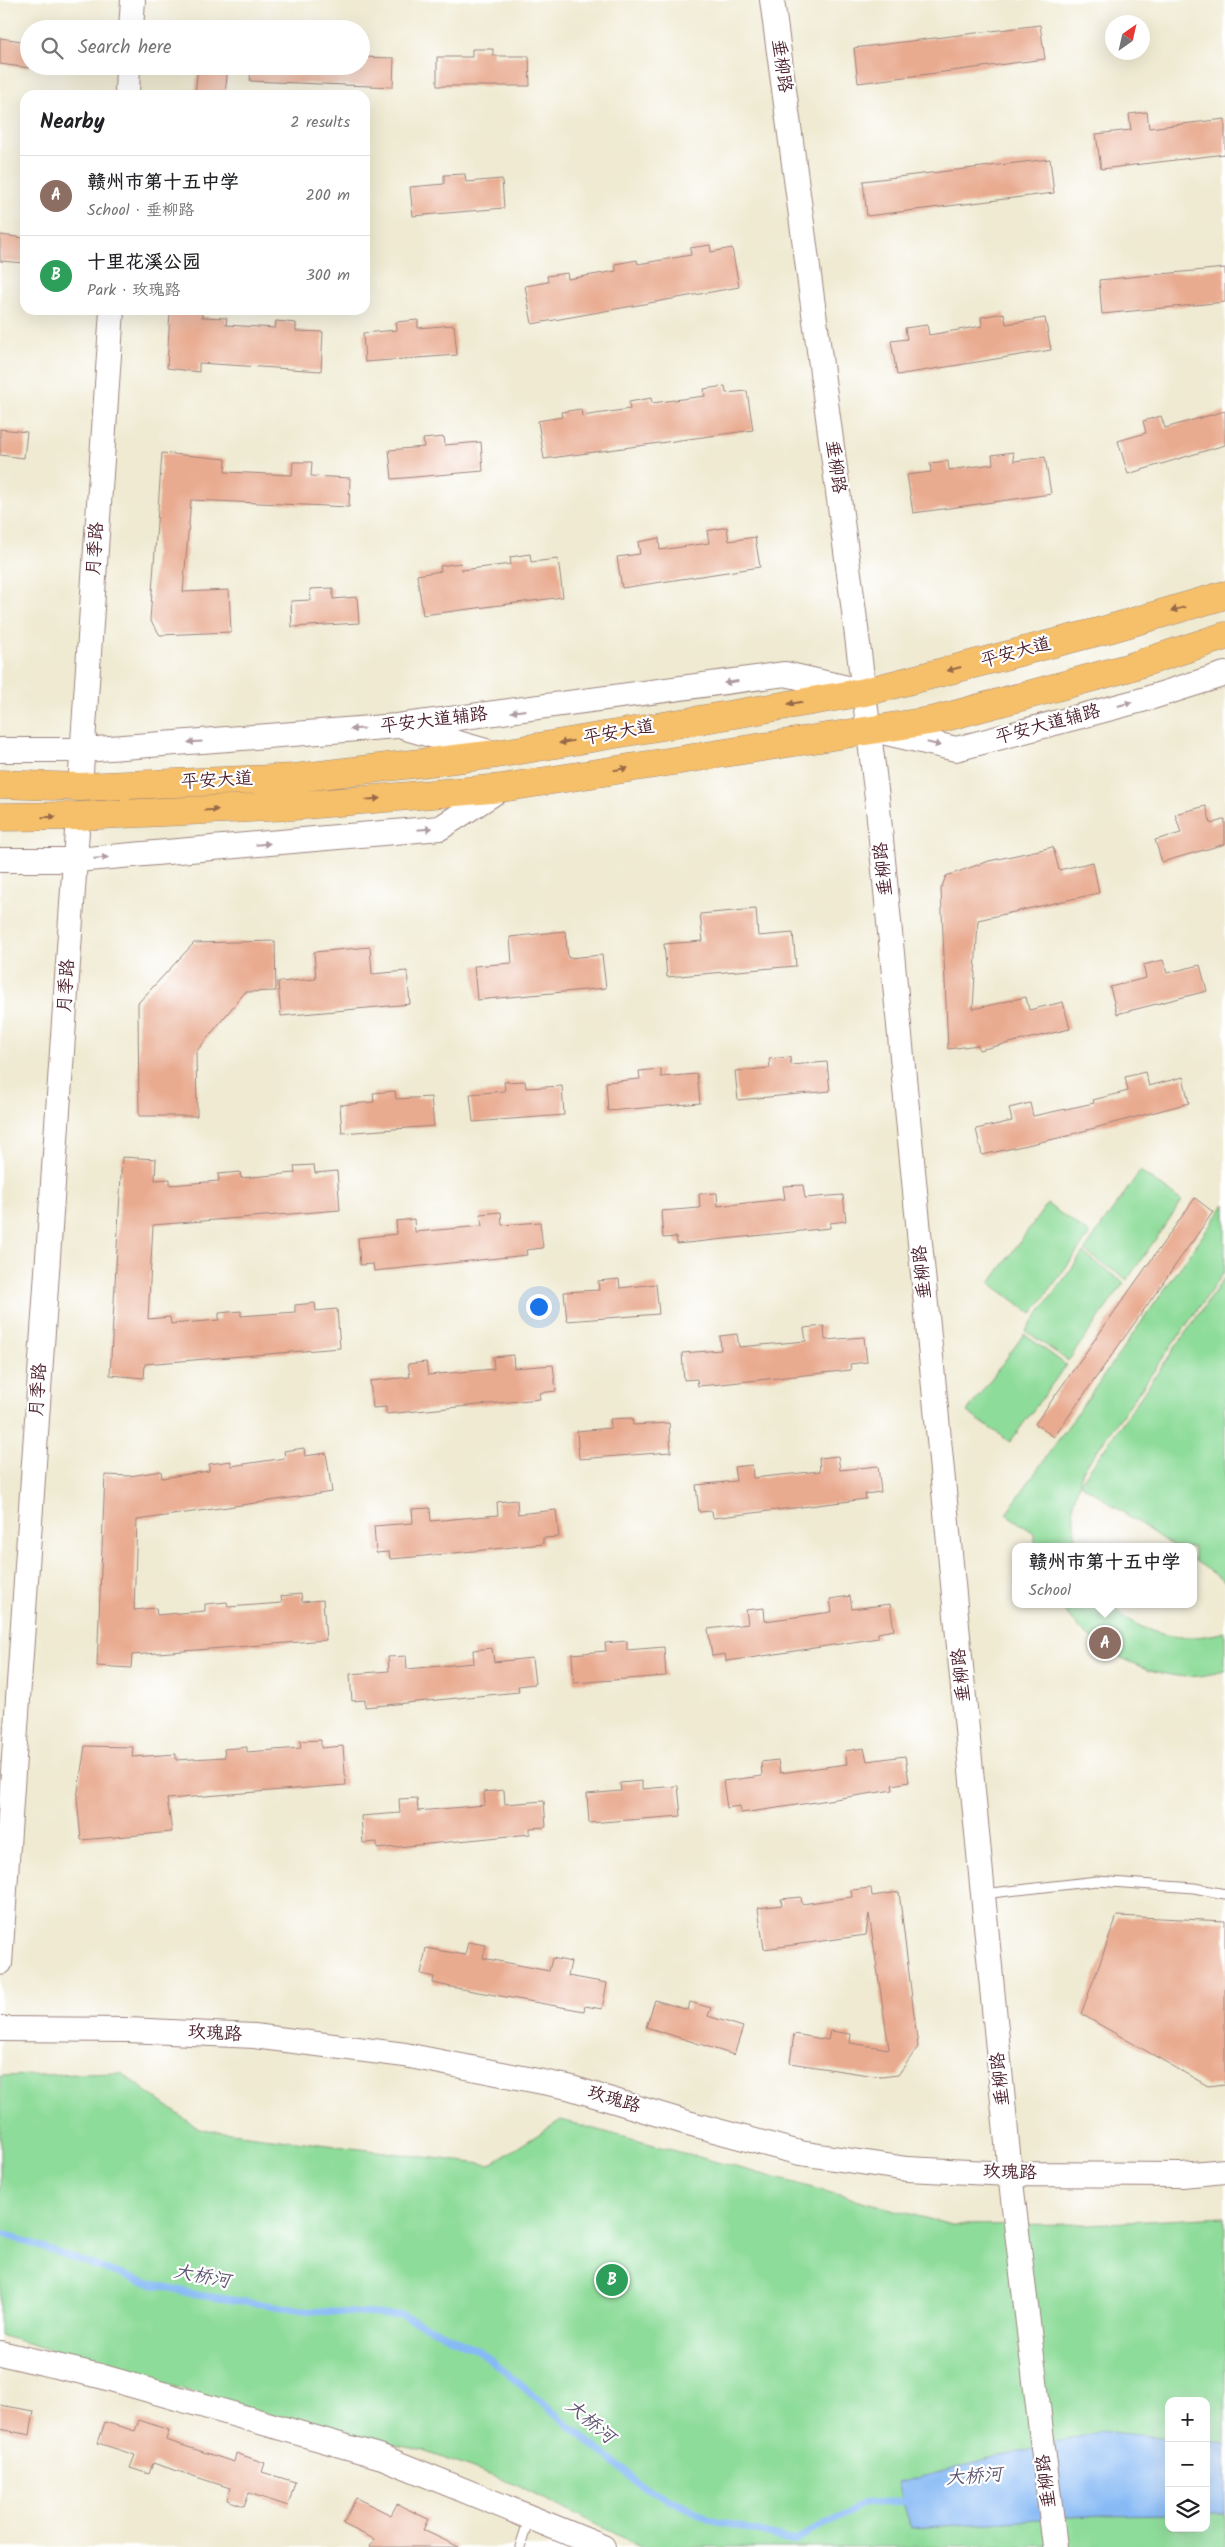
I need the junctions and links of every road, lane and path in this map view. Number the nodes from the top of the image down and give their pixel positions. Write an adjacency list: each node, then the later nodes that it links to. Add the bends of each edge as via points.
1 (133, 0): 3 (street)
2 (772, 0): 10 (street, 垂柳路)
3 (132, 20)
4 (127, 75): 5 (street)
5 (126, 90)
6 (112, 315): 14 (street, 月季路)
7 (1225, 595): 10 (main road, 平安大道, one-way to 10, via 1109,629)
8 (1225, 636): 12 (main road, 平安大道, via 1127,668 935,720)
9 (1225, 674): 12 (street, 平安大道辅路, one-way to 9, via 956,749 1146,699)
10 (865, 692): 11 (street, 平安大道辅路, one-way to 11, via 785,674); 12 (street, 垂柳路); 15 (main road, 平安大道, one-way to 15)
11 (397, 726): 14 (street, 平安大道辅路, one-way to 14); 15 (street)
12 (869, 729): 18 (main road, 平安大道, one-way to 12); 23 (street, 垂柳路)
13 (0, 750): 14 (street, 平安大道辅路)
14 (84, 750): 17 (street, 月季路)
15 (497, 754): 17 (main road, 平安大道, via 294,778)
16 (0, 784): 17 (main road, 平安大道)
17 (80, 787)
18 (502, 788): 19 (main road, 平安大道, one-way to 18, via 293,806); 22 (street, one-way to 18, via 440,828)
19 (78, 816): 20 (main road, 平安大道, one-way to 19); 22 (street, 月季路)
20 (0, 817)
21 (0, 860): 22 (street)
22 (76, 860): 25 (street, 月季路)
23 (983, 1894): 24 (lane, via 1097,1881 1194,1888); 28 (street, 垂柳路)
24 (1225, 1894)
25 (0, 1963)
26 (0, 2029): 28 (street, 玫瑰路, via 128,2030 254,2036 405,2055 568,2086 800,2153 907,2169)
27 (1225, 2171): 28 (street, 玫瑰路, via 1182,2175)
28 (1010, 2174): 33 (street, 垂柳路)
29 (0, 2353): 30 (street, via 100,2376 382,2457)
30 (530, 2517): 31 (lane); 32 (street)
31 (520, 2547)
32 (603, 2547)
33 (1055, 2547)

